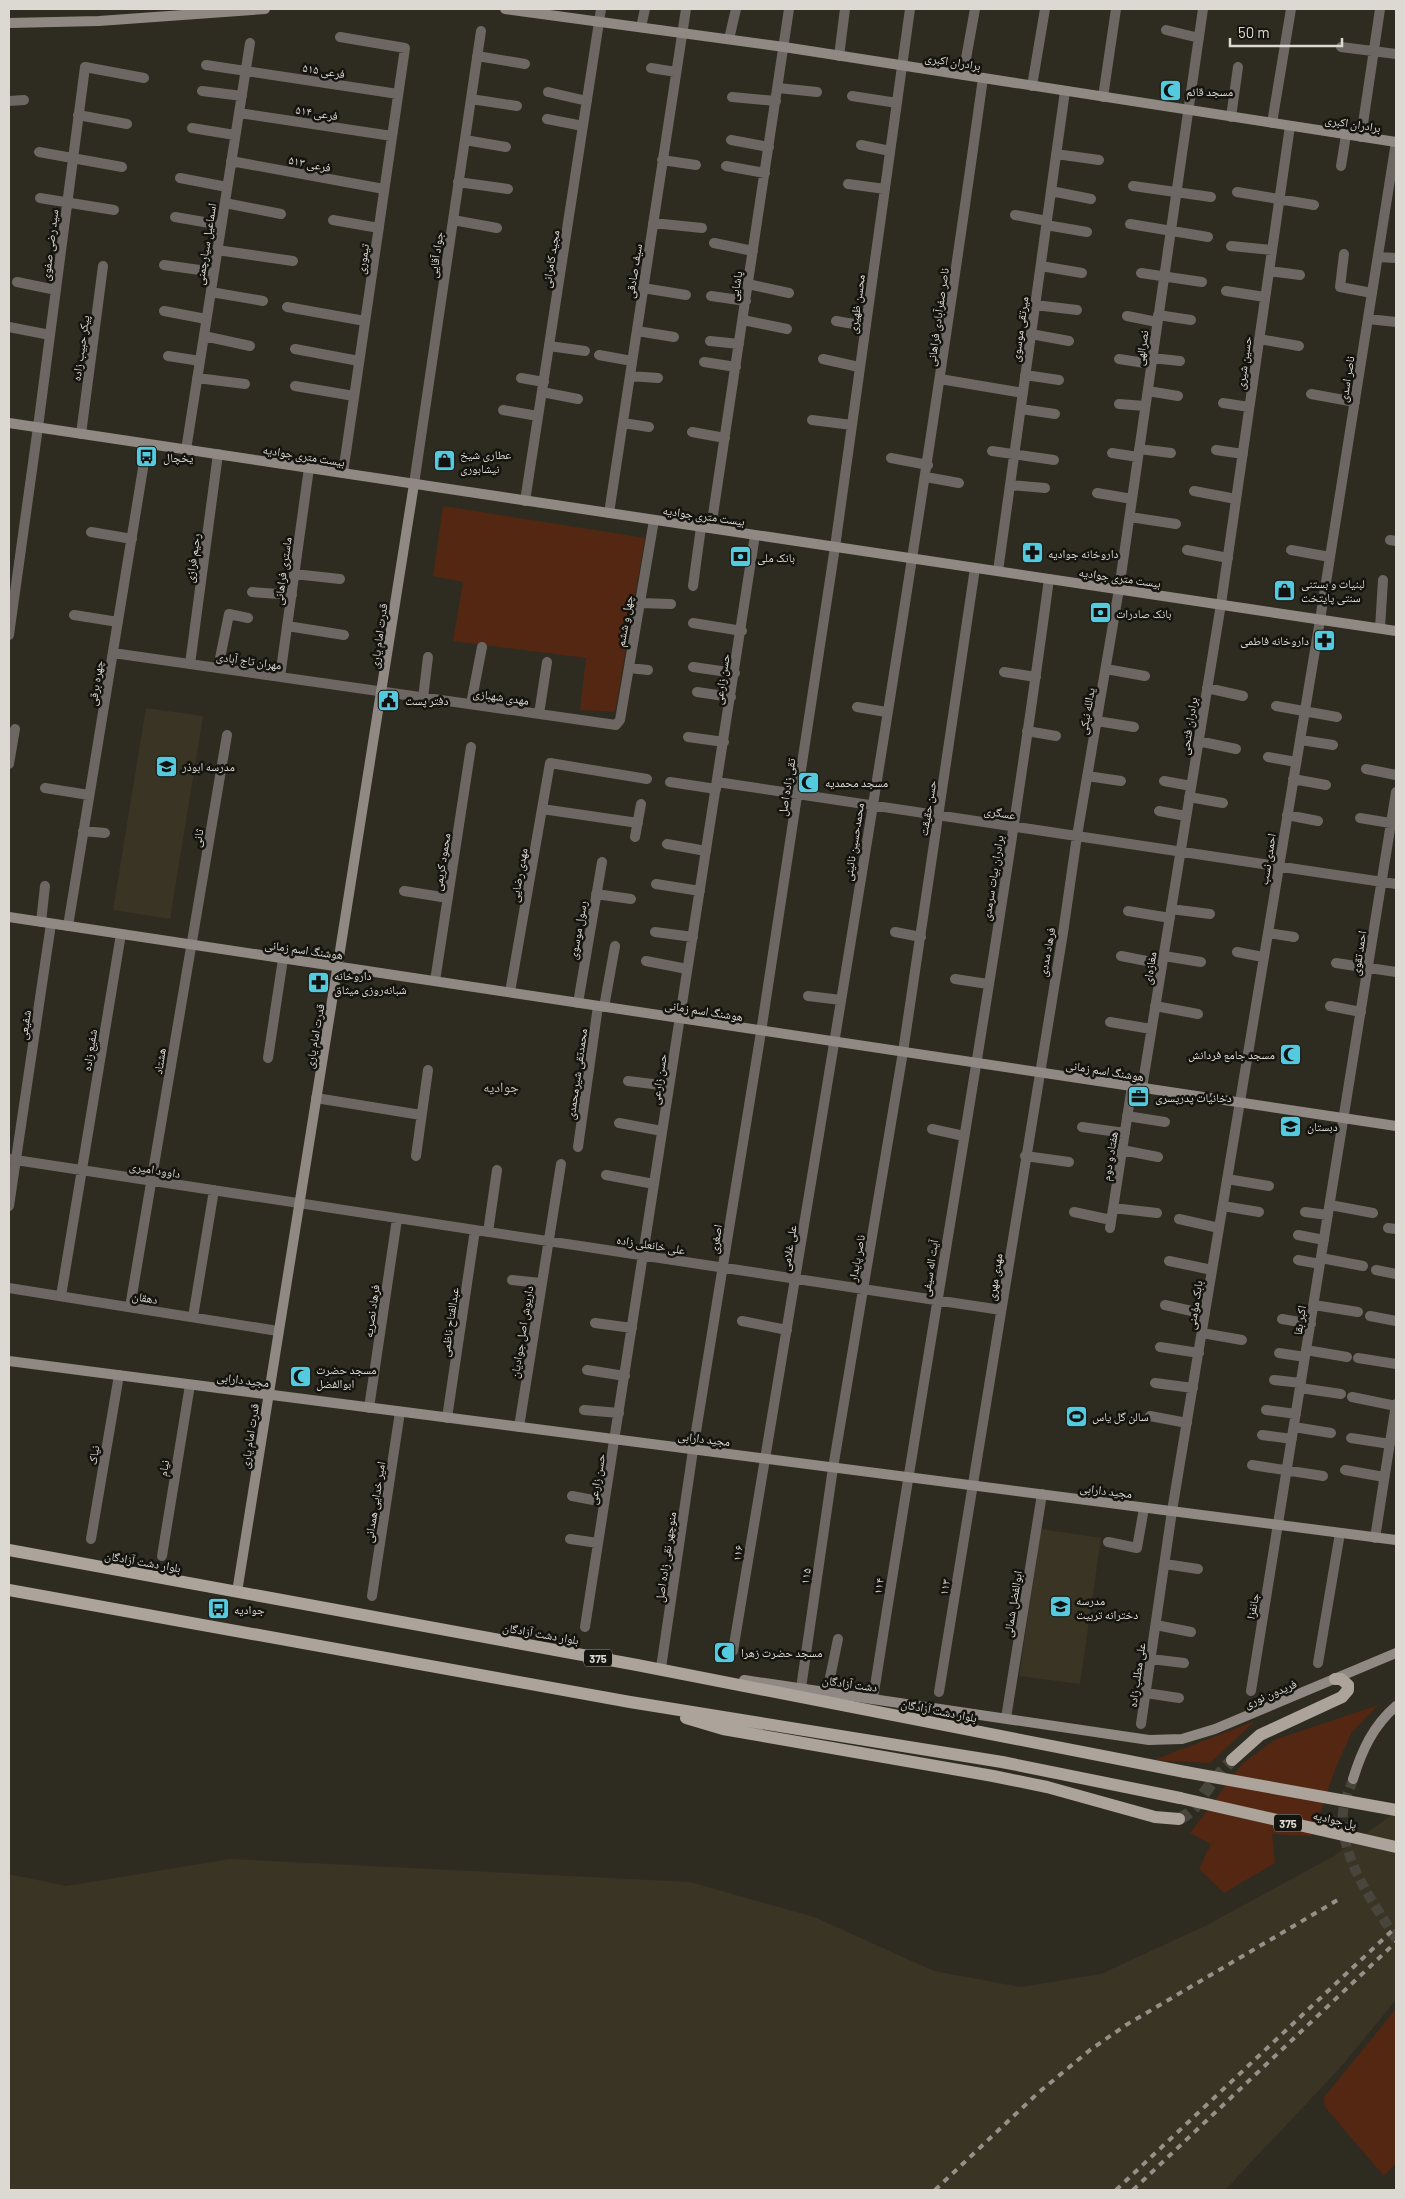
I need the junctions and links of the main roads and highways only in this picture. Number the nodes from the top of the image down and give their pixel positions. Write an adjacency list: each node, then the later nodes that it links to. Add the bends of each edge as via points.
1 (9, 1550): 6 (main road, بلوار دشت آزادگان / 375, via 637,1665)
2 (9, 1590): 4 (main road, 375)
3 (1335, 1679): 5 (main road, via 1342,1679 1348,1685 1342,1698 1260,1735)
4 (630, 1702): 8 (main road, via 723,1729 993,1776 1155,1817); 9 (main road, پل جوادیه / 375, bridge, via 1002,1762)
5 (1232, 1760)
6 (1186, 1772): 7 (main road, پل جوادیه / 375, bridge)
7 (1396, 1810)
8 (1179, 1819)
9 (1396, 1847)

